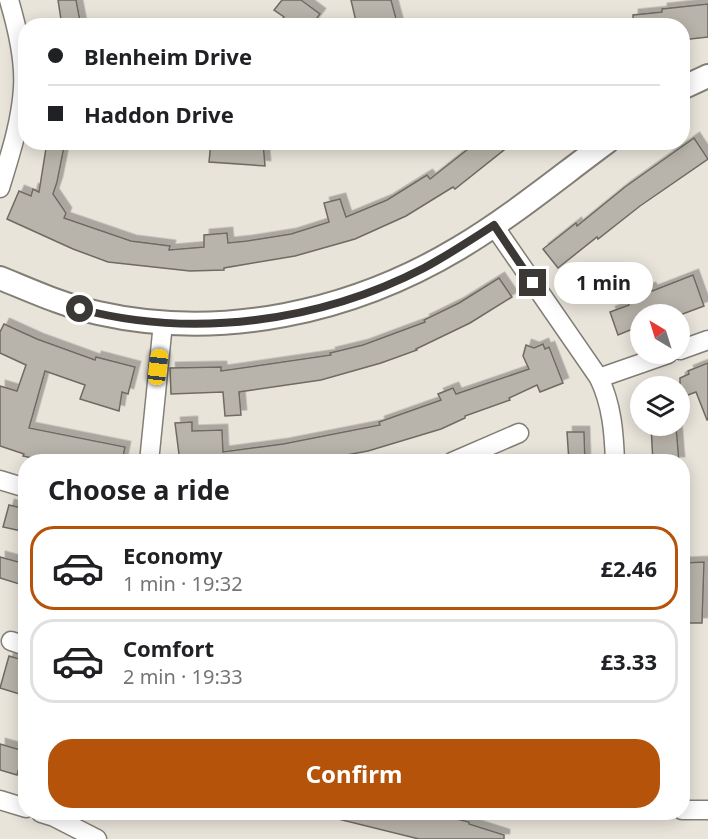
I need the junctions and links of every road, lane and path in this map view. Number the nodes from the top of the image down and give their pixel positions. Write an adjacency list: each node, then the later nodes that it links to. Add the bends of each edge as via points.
1 (9, 0): 2 (street)
2 (18, 41)
3 (708, 76): 4 (street)
4 (690, 84)
5 (18, 125): 7 (street)
6 (596, 150): 8 (street)
7 (0, 188)
8 (494, 225): 10 (street, via 423,268 341,303 256,320); 14 (street)
9 (0, 278): 10 (street, via 80,309)
10 (163, 323): 16 (street)
11 (708, 340): 12 (street)
12 (690, 346)
13 (639, 364): 14 (street)
14 (598, 378): 18 (street, via 612,418)
15 (519, 434): 17 (street)
16 (149, 454)
17 (471, 454)
18 (614, 454)
19 (0, 480): 20 (street)
20 (18, 486)
21 (0, 800): 22 (street)
22 (18, 806)
23 (690, 810): 24 (street)
24 (708, 810)
25 (56, 820): 26 (street)
26 (97, 839)

